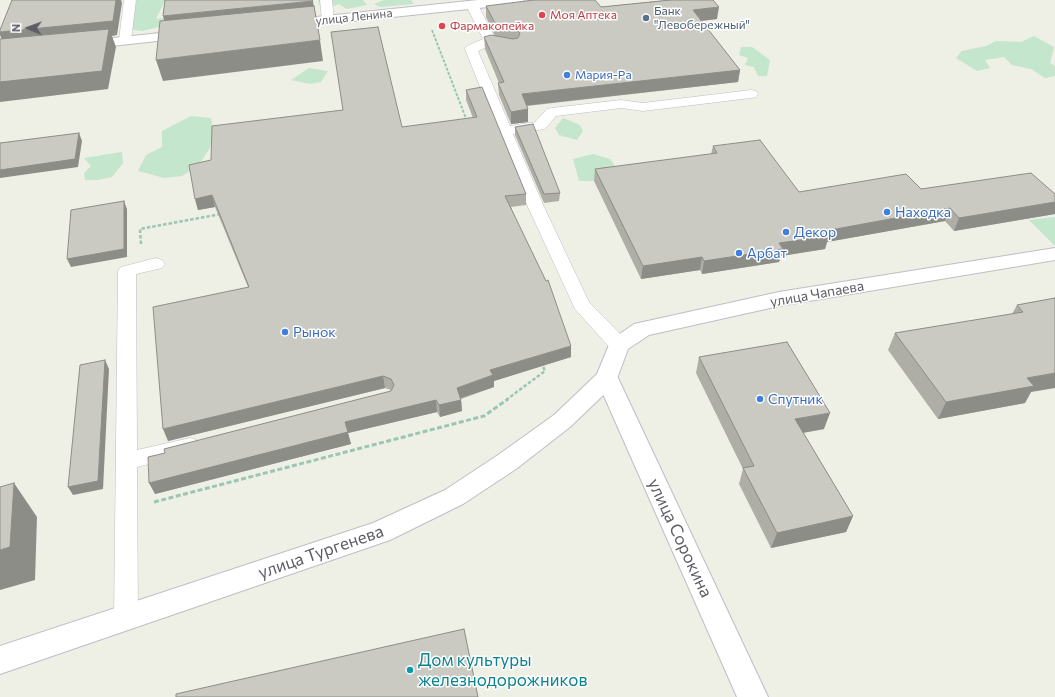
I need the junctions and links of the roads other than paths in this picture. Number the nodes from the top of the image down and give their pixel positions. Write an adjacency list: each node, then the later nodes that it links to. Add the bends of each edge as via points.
1 (130, 0): 8 (lane)
2 (326, 0): 5 (lane)
3 (517, 0): 4 (street, улица Ленина)
4 (462, 4): 5 (street, улица Ленина); 9 (lane)
5 (328, 20): 6 (street, улица Ленина)
6 (274, 25)
7 (203, 32): 8 (street)
8 (125, 40): 10 (street)
9 (490, 41): 11 (lane); 13 (lane, via 471,49)
10 (70, 46)
11 (513, 46)
12 (751, 94): 13 (lane, via 643,107 621,104 552,112 540,126)
13 (504, 131): 16 (lane, via 581,305)
14 (1055, 254): 16 (street, улица Чапаева, via 779,300 642,329)
15 (149, 266): 19 (lane, via 127,270)
16 (619, 345): 17 (street)
17 (607, 378): 20 (street, улица Тургенева, via 562,421 454,497 381,532 329,542); 22 (street, улица Сорокина)
18 (211, 440): 19 (lane)
19 (127, 462): 20 (lane)
20 (126, 618): 21 (street, улица Тургенева)
21 (0, 660)
22 (753, 697)

